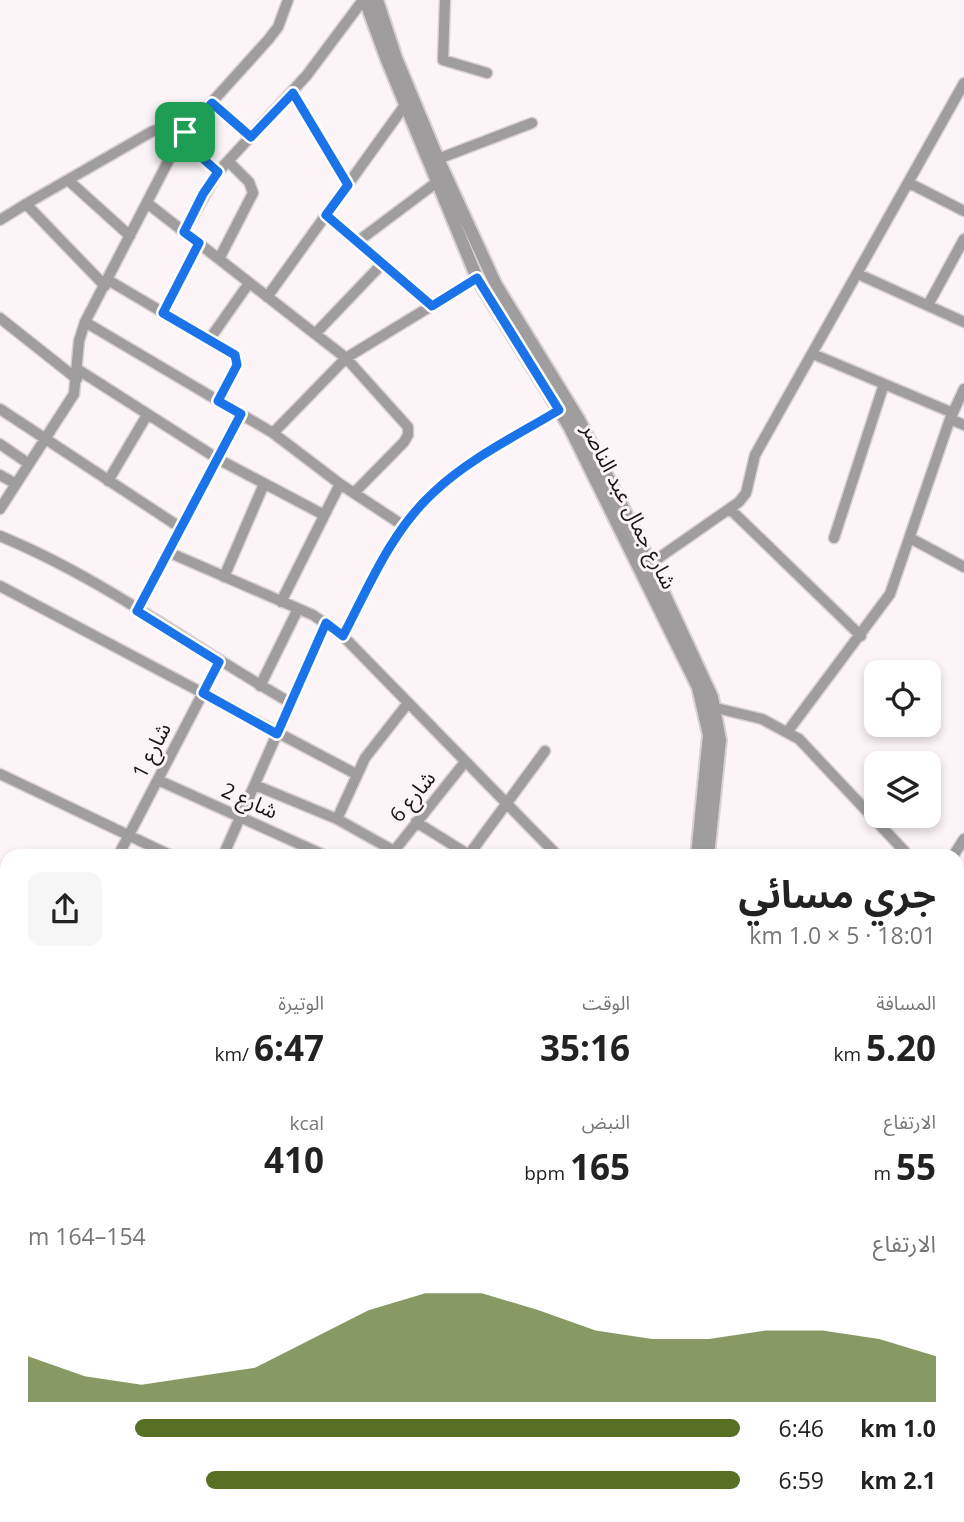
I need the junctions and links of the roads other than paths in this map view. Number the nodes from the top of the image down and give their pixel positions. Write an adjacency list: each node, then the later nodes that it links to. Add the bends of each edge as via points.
1 (288, 0): 8 (street, via 268,40)
2 (364, 0): 7 (street); 9 (street, شارع جمال عبد الناصر)
3 (377, 0): 13 (street, شارع جمال عبد الناصر)
4 (445, 0): 5 (street, via 443,61)
5 (487, 73)
6 (963, 89): 18 (street)
7 (293, 93): 12 (street); 19 (street)
8 (212, 103): 11 (street); 12 (street)
9 (405, 105): 17 (street, شارع جمال عبد الناصر); 19 (street)
10 (532, 123): 13 (street)
11 (183, 135): 15 (street); 16 (street, via 159,129 151,132); 20 (street)
12 (251, 137): 14 (street)
13 (438, 159): 76 (street, شارع جمال عبد الناصر, via 496,285 573,409)
14 (228, 160): 15 (street); 30 (street, via 253,190)
15 (218, 172): 25 (street)
16 (68, 180): 21 (street); 26 (street)
17 (437, 182): 28 (street); 33 (street, شارع جمال عبد الناصر)
18 (909, 183): 22 (street); 32 (street)
19 (348, 185): 23 (street)
20 (147, 202): 25 (street); 26 (street)
21 (26, 204): 24 (street); 34 (street)
22 (964, 211)
23 (326, 215): 28 (street); 36 (street)
24 (0, 220)
25 (184, 232): 29 (street)
26 (130, 236): 34 (street)
27 (964, 239): 37 (street)
28 (357, 242): 31 (street)
29 (199, 243): 30 (street); 39 (street)
30 (219, 259): 35 (street)
31 (382, 264): 38 (street); 43 (street)
32 (858, 274): 37 (street); 45 (street)
33 (477, 278): 38 (street); 52 (street, شارع جمال عبد الناصر)
34 (106, 283): 39 (street); 42 (street)
35 (249, 283): 36 (street); 44 (street)
36 (267, 297): 43 (street)
37 (928, 305): 41 (street)
38 (432, 306): 46 (street)
39 (163, 313): 44 (street)
40 (0, 318): 47 (street)
41 (964, 321)
42 (85, 322): 47 (street); 50 (street)
43 (315, 334): 46 (street)
44 (209, 340): 50 (street, via 231,352 238,362)
45 (813, 354): 48 (street); 69 (street, via 755,455 746,493)
46 (346, 358): 57 (street); 67 (street, via 408,427 408,435)
47 (77, 374): 54 (street); 58 (street, via 74,394)
48 (884, 384): 55 (street); 74 (street)
49 (964, 389): 55 (street)
50 (218, 401): 53 (street)
51 (0, 409): 58 (street)
52 (559, 410): 71 (street, via 453,476); 76 (street, شارع جمال عبد الناصر)
53 (241, 414): 57 (street); 60 (street)
54 (147, 415): 60 (street); 63 (street)
55 (952, 416): 56 (street); 75 (street)
56 (964, 425)
57 (274, 433): 66 (street)
58 (44, 440): 61 (street); 63 (street)
59 (0, 444): 61 (street)
60 (218, 459): 65 (street); 72 (street)
61 (29, 464): 64 (street)
62 (0, 475): 64 (street)
63 (108, 481): 72 (street)
64 (16, 484): 68 (street)
65 (264, 484): 70 (street); 80 (street)
66 (340, 484): 67 (street); 70 (street)
67 (354, 493): 71 (street)
68 (1, 507)
69 (731, 510): 78 (street); 87 (street)
70 (324, 514): 82 (street)
71 (404, 526): 86 (street)
72 (181, 528): 77 (street)
73 (0, 536): 84 (street, via 65,564)
74 (834, 538)
75 (910, 538): 79 (street); 87 (street, via 890,594)
76 (634, 542): 78 (street, شارع جمال عبد الناصر); 116 (street, شارع جمال عبد الناصر, via 705,711 708,752)
77 (168, 552): 80 (street); 84 (street)
78 (650, 564): 93 (street, شارع جمال عبد الناصر)
79 (964, 567)
80 (223, 577): 82 (street)
81 (0, 586): 90 (street)
82 (281, 602): 83 (street)
83 (298, 609): 85 (street); 89 (street)
84 (137, 611): 88 (street)
85 (326, 623): 86 (street); 92 (street)
86 (343, 636): 91 (street)
87 (861, 636): 94 (street)
88 (219, 662): 89 (street); 90 (street, شارع 1)
89 (260, 686): 92 (street)
90 (203, 693): 95 (street); 100 (street, شارع 1)
91 (408, 703): 97 (street); 99 (street, via 375,742)
92 (291, 704): 95 (street)
93 (716, 708): 94 (street, via 762,719); 117 (street, شارع جمال عبد الناصر, via 719,756)
94 (788, 731): 118 (street, via 810,748)
95 (277, 734): 99 (street); 101 (street)
96 (545, 751): 102 (street)
97 (465, 762): 102 (street); 105 (street, شارع 6)
98 (0, 774): 106 (street)
99 (356, 774): 104 (street)
100 (158, 780): 103 (street, شارع 2); 106 (street, شارع 1)
101 (255, 785): 103 (street); 104 (street)
102 (505, 803): 114 (street); 115 (street)
103 (240, 817): 109 (street); 110 (street, شارع 2)
104 (337, 819): 111 (street)
105 (416, 822): 112 (street, شارع 6); 113 (street)
106 (128, 837): 107 (street, شارع 1); 108 (street)
107 (122, 849)
108 (156, 849)
109 (226, 849)
110 (311, 849)
111 (388, 849)
112 (399, 849)
113 (459, 849)
114 (472, 849)
115 (551, 849)
116 (699, 849)
117 (709, 849)
118 (903, 849)

